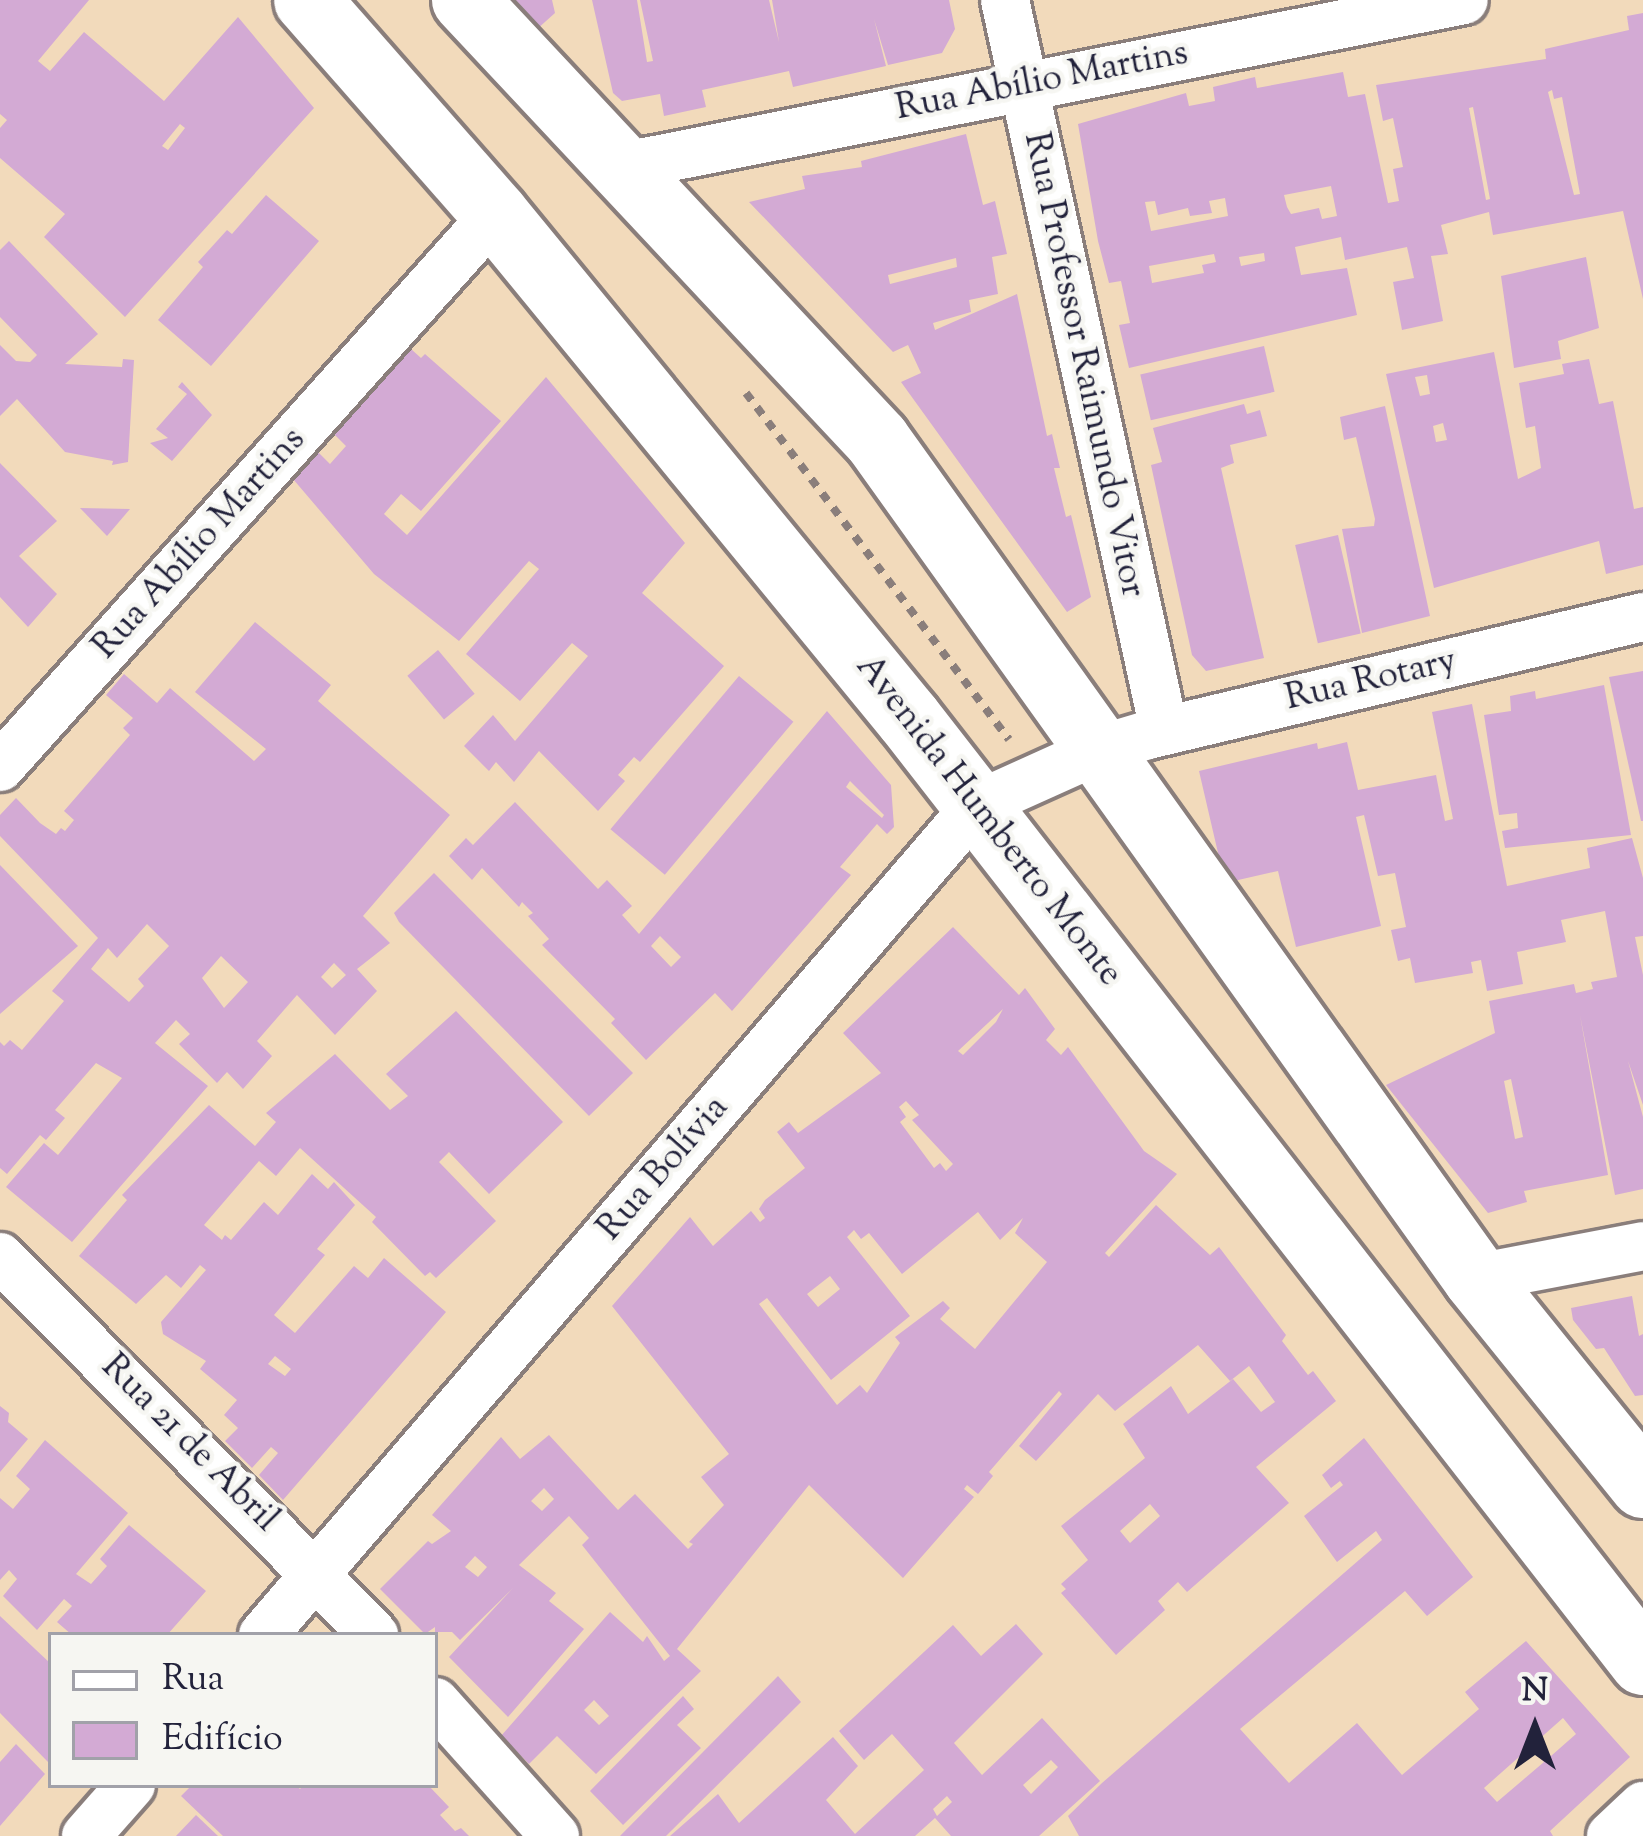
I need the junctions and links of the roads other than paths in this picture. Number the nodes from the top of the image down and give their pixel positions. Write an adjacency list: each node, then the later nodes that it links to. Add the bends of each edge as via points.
1 (307, 0): 7 (main road, Avenida Humberto Monte)
2 (465, 0): 6 (main road)
3 (1005, 0): 5 (street, Rua Professor Raimundo Vitor)
4 (1464, 0): 5 (street, Rua Abílio Martins)
5 (1024, 84): 6 (street, Rua Abílio Martins); 9 (street, Rua Professor Raimundo Vitor)
6 (620, 167): 10 (main road, via 877,440)
7 (495, 214): 11 (street, Rua Abílio Martins); 12 (main road, Avenida Humberto Monte)
8 (1643, 616): 9 (street, Rua Rotary)
9 (1164, 730): 10 (street, Rua Rotary)
10 (1101, 749): 12 (street, Rua Bolívia); 15 (main road)
11 (0, 767)
12 (977, 805): 17 (street, Rua Bolívia); 20 (main road, Avenida Humberto Monte)
13 (1643, 1246): 15 (street)
14 (0, 1257): 17 (street, Rua 21 de Abril)
15 (1476, 1278): 16 (main road)
16 (1643, 1485)
17 (318, 1572): 18 (street, Rua Bolívia); 19 (street, Rua 21 de Abril)
18 (266, 1632)
19 (371, 1632)
20 (1643, 1662)
21 (438, 1705): 25 (street)
22 (128, 1788): 24 (street)
23 (1643, 1806): 26 (street)
24 (86, 1836)
25 (555, 1836)
26 (1610, 1836)

